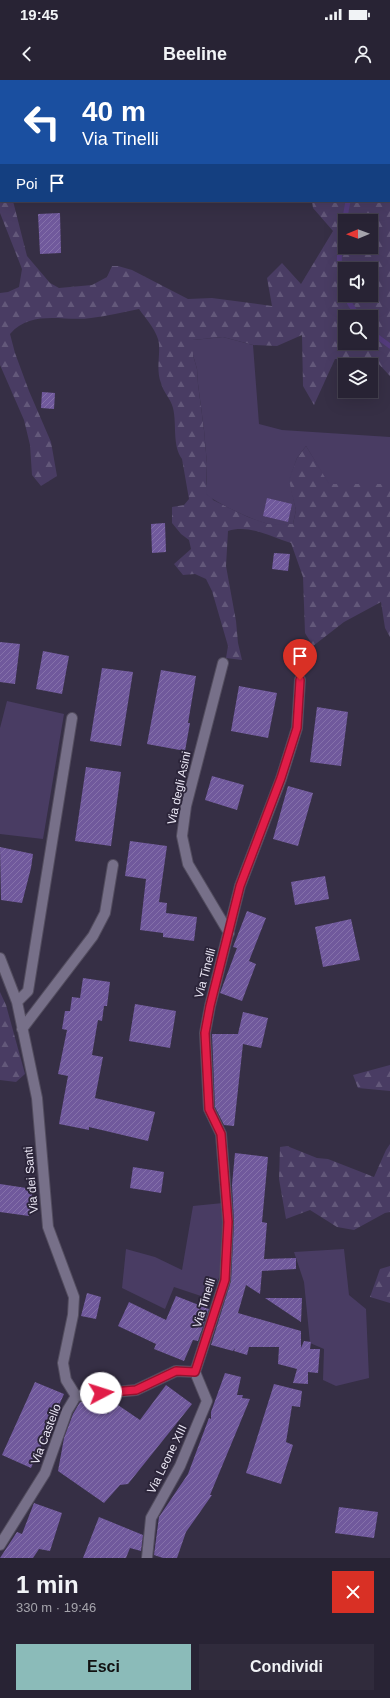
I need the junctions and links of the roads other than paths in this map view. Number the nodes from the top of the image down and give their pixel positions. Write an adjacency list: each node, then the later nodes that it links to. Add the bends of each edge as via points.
1 (223, 663): 5 (street, Via degli Asini, via 186,806 182,836 188,864)
2 (300, 680): 5 (street, Via Tinelli, via 297,728 240,886)
3 (72, 718): 7 (street, via 28,991)
4 (113, 865): 8 (street, via 105,913 93,936)
5 (229, 933): 9 (street, Via Tinelli, via 205,1033 209,1109 221,1134 228,1222 225,1280)
6 (0, 958): 7 (street, Via dei Santi)
7 (17, 1002): 8 (street, Via dei Santi)
8 (22, 1029): 10 (street, Via dei Santi, via 37,1098 48,1227 74,1297 63,1363 66,1380)
9 (195, 1372): 10 (street, Via Castello, via 176,1371 136,1390); 12 (street, Via Leone XIII, via 207,1402 180,1466 151,1518)
10 (76, 1396): 11 (street, Via Castello, via 67,1411 45,1473)
11 (0, 1545)
12 (147, 1558)

